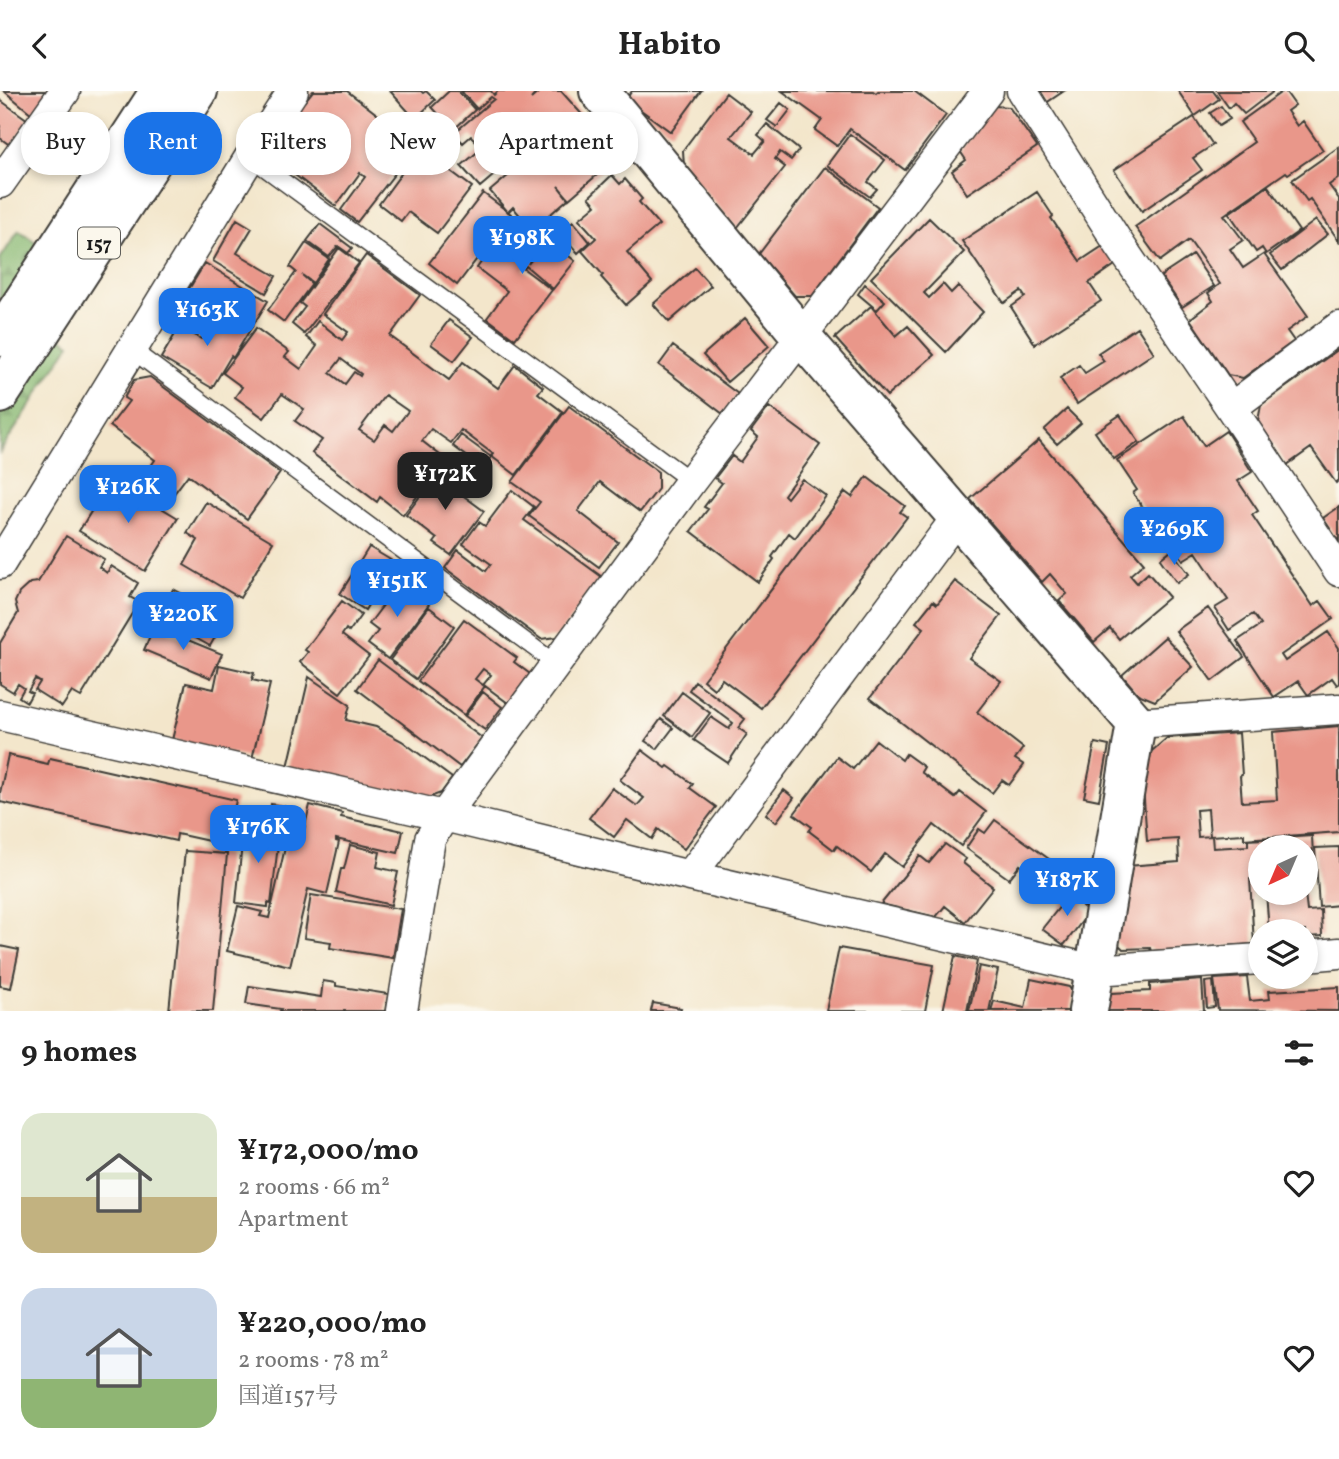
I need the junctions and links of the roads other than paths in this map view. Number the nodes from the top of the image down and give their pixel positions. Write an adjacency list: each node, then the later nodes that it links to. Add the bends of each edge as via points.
1 (65, 91): 11 (street)
2 (160, 91): 13 (main road, 157)
3 (198, 91): 16 (main road, 157)
4 (293, 91): 8 (street)
5 (599, 91): 14 (main road)
6 (988, 91): 14 (street)
7 (1021, 91): 17 (street)
8 (279, 112)
9 (239, 175): 15 (street)
10 (274, 175): 18 (lane)
11 (0, 183)
12 (1339, 327): 17 (street)
13 (0, 337)
14 (802, 337): 18 (street); 19 (main road)
15 (132, 350): 20 (street); 22 (lane)
16 (0, 394)
17 (1231, 408): 21 (street)
18 (691, 481): 22 (street)
19 (958, 516): 25 (main road); 27 (street)
20 (0, 564)
21 (1339, 571)
22 (556, 664): 26 (street)
23 (1339, 709): 25 (street)
24 (0, 715): 26 (street)
25 (1136, 723): 31 (main road)
26 (444, 816): 27 (street); 32 (street, via 430,839)
27 (690, 876): 31 (street)
28 (1339, 953): 29 (street)
29 (1318, 955)
30 (1248, 960): 31 (street)
31 (1095, 970): 33 (main road)
32 (402, 1011)
33 (1088, 1011)

